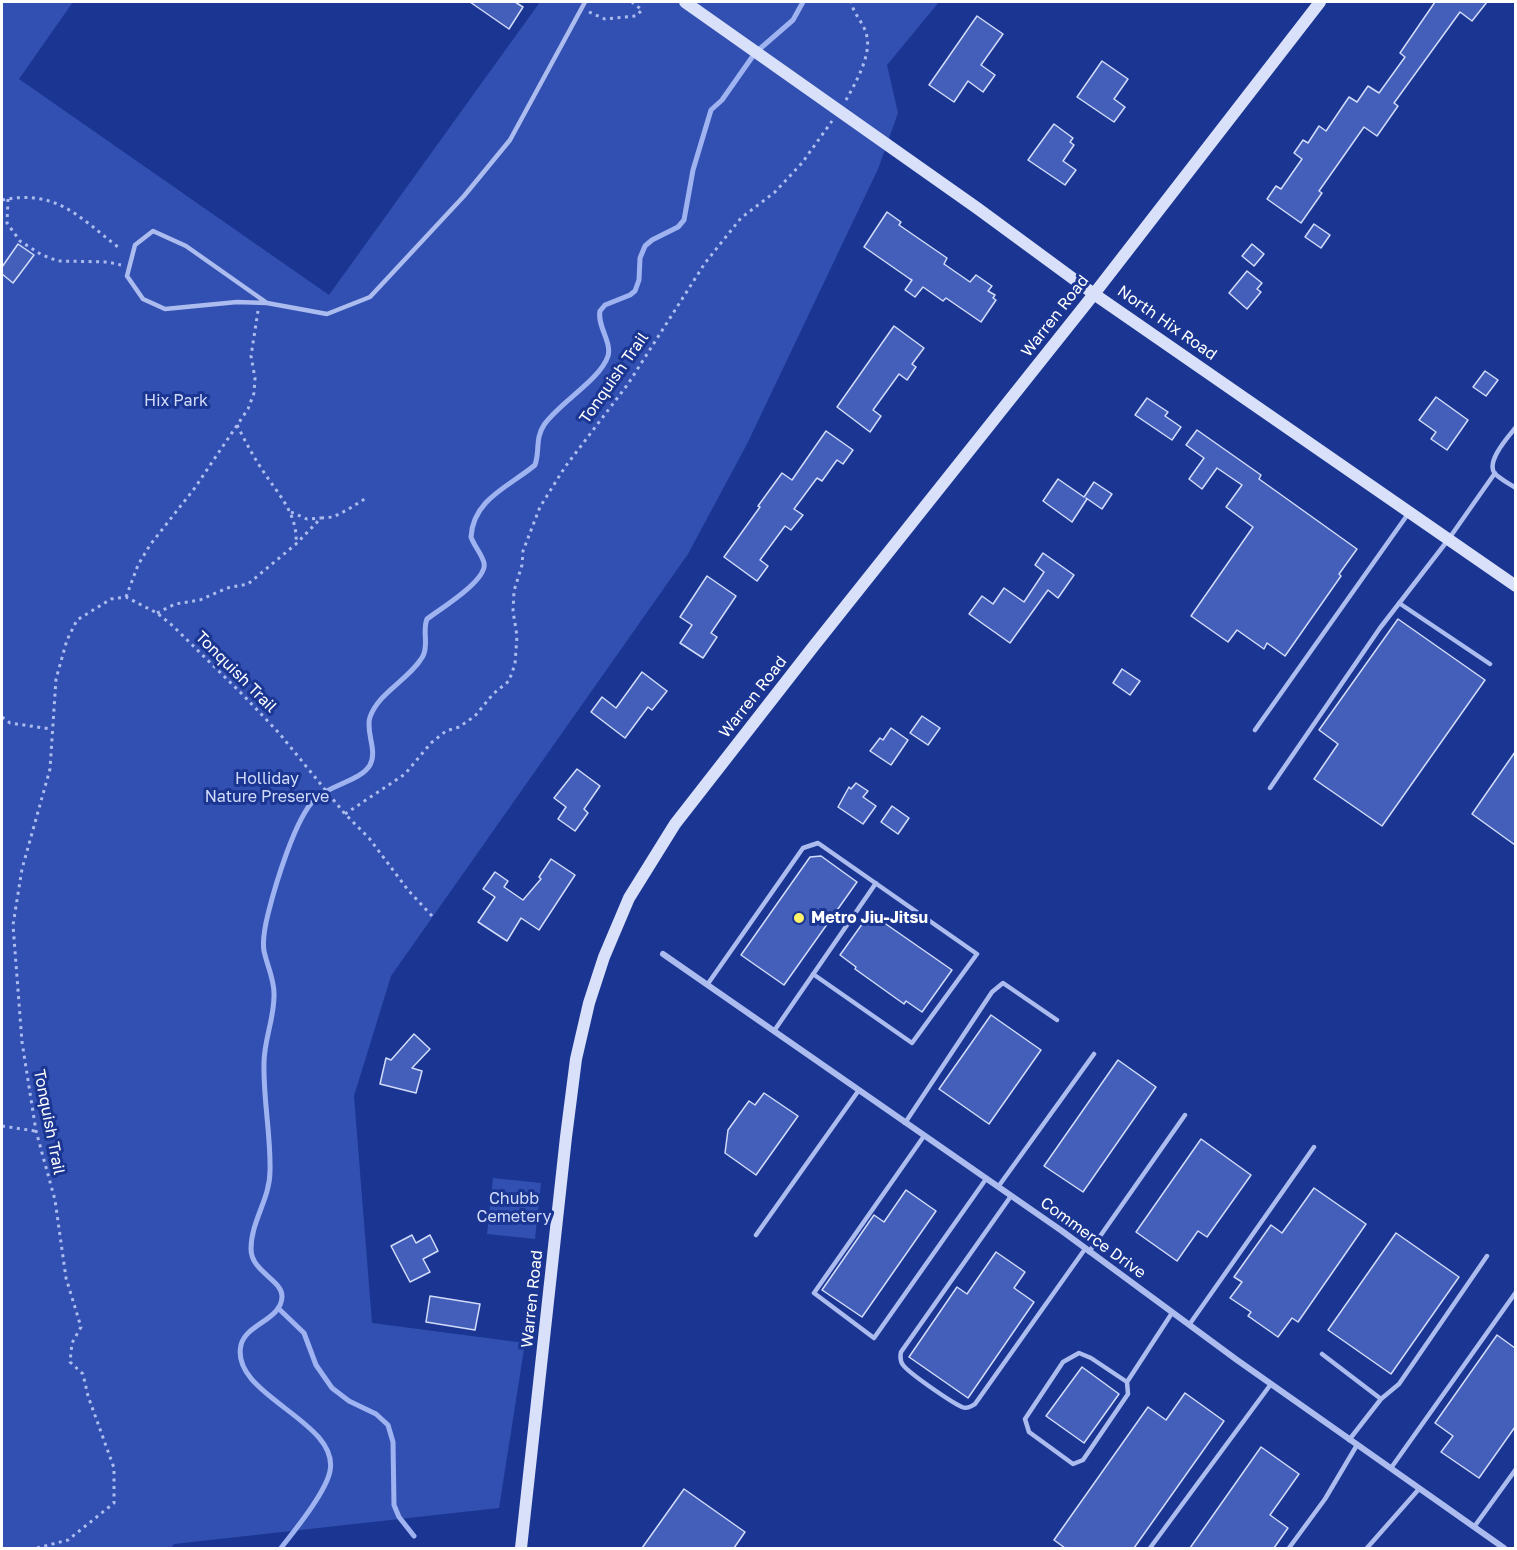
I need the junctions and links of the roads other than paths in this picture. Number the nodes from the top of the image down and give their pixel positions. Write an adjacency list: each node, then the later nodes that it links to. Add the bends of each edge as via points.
1 (585, 2): 5 (lane, via 510,140 370,297 327,314)
2 (685, 2): 4 (main road, North Hix Road)
3 (1320, 2): 4 (main road, Warren Road)
4 (1094, 294): 9 (main road, North Hix Road); 47 (main road, Warren Road, via 682,816 629,898 604,957 576,1059)
5 (267, 303): 5 (lane, via 186,246 153,231 135,245 127,276 143,299 165,309)
6 (1515, 427): 7 (lane, via 1492,462)
7 (1495, 473): 8 (lane); 10 (lane)
8 (1515, 488)
9 (1410, 512): 10 (main road, North Hix Road); 14 (lane)
10 (1448, 540): 11 (main road, North Hix Road); 12 (lane)
11 (1515, 586)
12 (1399, 603): 13 (lane); 15 (lane)
13 (1490, 664)
14 (1255, 730)
15 (1270, 788)
16 (876, 883): 18 (lane); 18 (lane, via 977,954 912,1042); 19 (lane, via 818,843 803,848)
17 (663, 954): 19 (street, Commerce Drive)
18 (813, 974): 21 (lane)
19 (707, 985): 21 (street, Commerce Drive)
20 (1057, 1020): 25 (lane, via 1003,983 992,992)
21 (774, 1031): 23 (street, Commerce Drive)
22 (1094, 1054): 29 (lane)
23 (859, 1090): 25 (street, Commerce Drive); 31 (lane)
24 (1185, 1115): 32 (lane)
25 (905, 1122): 26 (street, Commerce Drive)
26 (924, 1136): 28 (street, Commerce Drive); 28 (lane, via 814,1293 874,1338)
27 (1314, 1147): 36 (lane)
28 (986, 1179): 29 (street, Commerce Drive)
29 (998, 1187): 30 (street, Commerce Drive)
30 (1011, 1196): 32 (street, Commerce Drive); 32 (lane, via 901,1352 903,1365 936,1390 963,1407 975,1404)
31 (756, 1235)
32 (1087, 1250): 35 (street, Commerce Drive)
33 (1487, 1256): 40 (lane, via 1399,1384)
34 (1515, 1292): 43 (lane)
35 (1172, 1313): 36 (street, Commerce Drive); 38 (lane)
36 (1189, 1326): 39 (street, Commerce Drive)
37 (1322, 1354): 40 (lane)
38 (1127, 1382): 38 (lane, via 1128,1394 1083,1460 1073,1464 1029,1432 1025,1419 1063,1362 1079,1353)
39 (1271, 1384): 41 (street, Commerce Drive); 48 (lane)
40 (1381, 1399): 41 (lane)
41 (1349, 1440): 42 (street, Commerce Drive)
42 (1357, 1445): 43 (street, Commerce Drive); 49 (lane, via 1325,1499)
43 (1391, 1468): 45 (street, Commerce Drive)
44 (1515, 1469): 46 (lane)
45 (1419, 1489): 46 (street, Commerce Drive); 50 (lane)
46 (1474, 1527): 51 (street, Commerce Drive)
47 (522, 1548)
48 (1150, 1548)
49 (1289, 1548)
50 (1367, 1548)
51 (1504, 1548)

